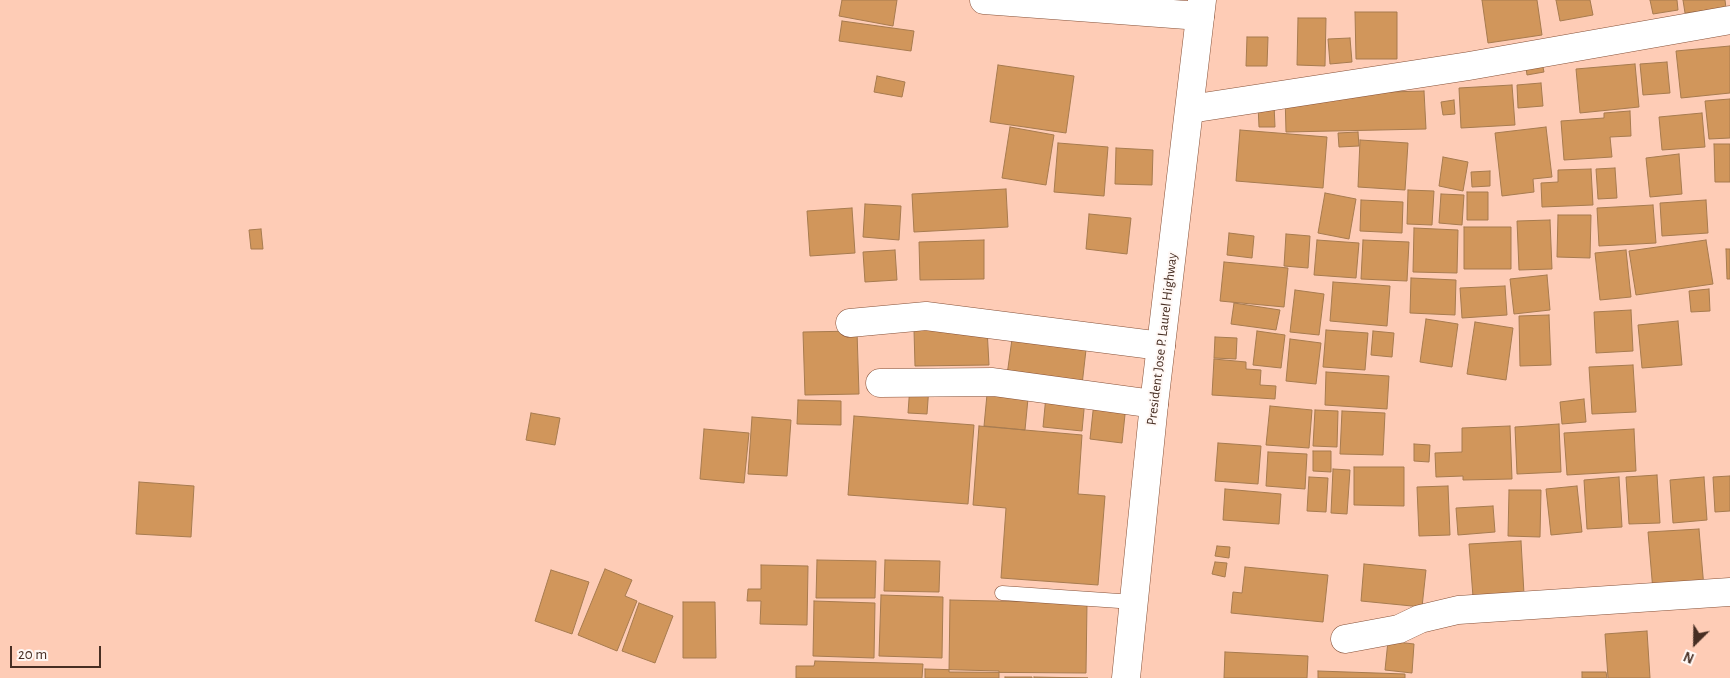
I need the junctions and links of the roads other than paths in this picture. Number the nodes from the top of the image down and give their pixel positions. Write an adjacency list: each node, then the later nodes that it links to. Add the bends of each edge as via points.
1 (984, 0): 2 (main road)
2 (1201, 8): 4 (main road, President Jose P. Laurel Highway)
3 (1730, 20): 4 (main road, via 1469,66)
4 (1190, 108): 6 (main road, President Jose P. Laurel Highway)
5 (850, 323): 6 (main road, via 926,316)
6 (1161, 346): 8 (main road, President Jose P. Laurel Highway)
7 (880, 383): 8 (main road, via 993,382)
8 (1154, 404): 11 (main road, President Jose P. Laurel Highway)
9 (1730, 592): 12 (main road, via 1458,610 1420,619 1399,629)
10 (1002, 593): 11 (lane)
11 (1134, 602): 13 (main road, President Jose P. Laurel Highway)
12 (1345, 639)
13 (1126, 678)

